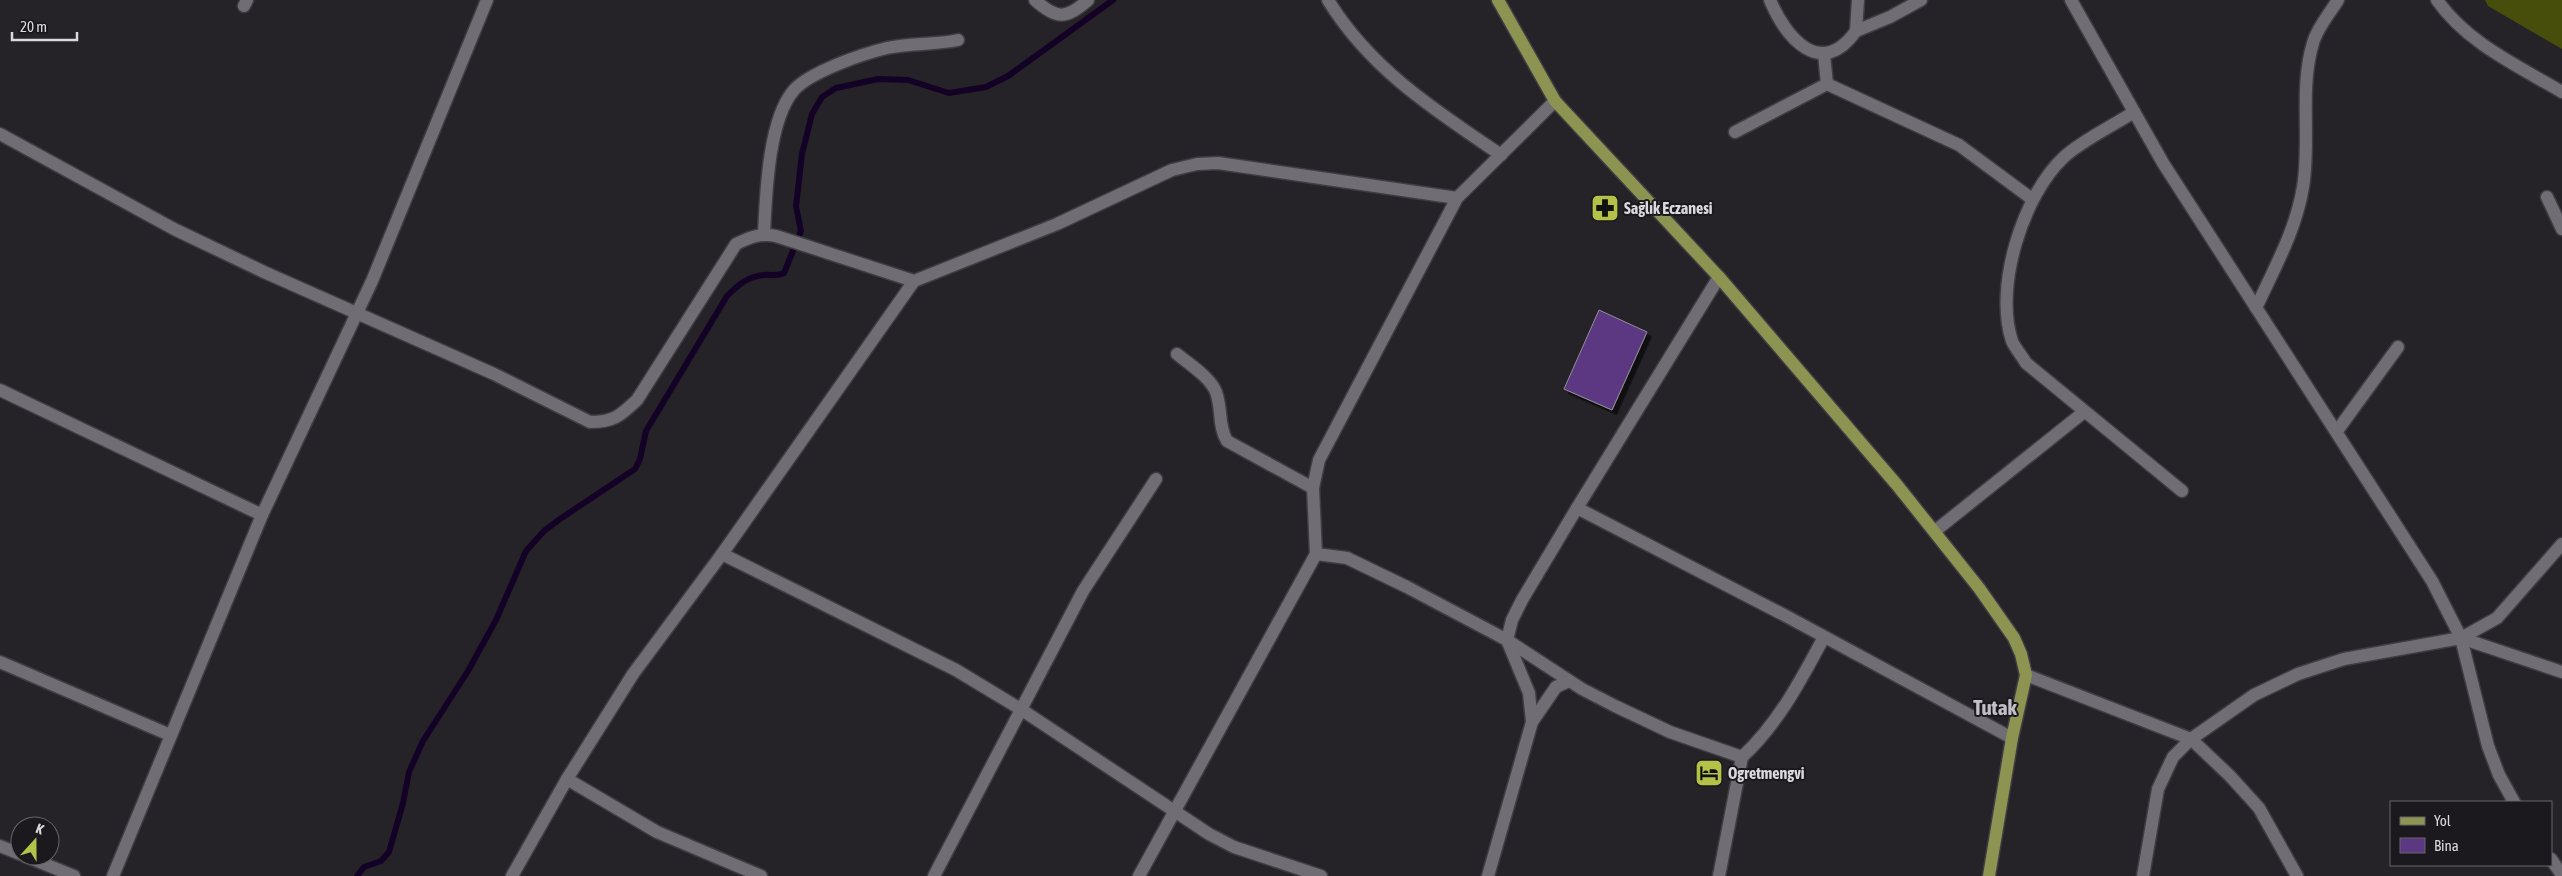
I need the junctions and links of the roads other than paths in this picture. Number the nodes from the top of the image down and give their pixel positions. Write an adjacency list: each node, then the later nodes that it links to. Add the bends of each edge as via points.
1 (486, 0): 30 (street)
2 (1035, 0): 3 (street, via 1047,10 1061,15 1076,11)
3 (1088, 0)
4 (1328, 0): 21 (street, via 1386,72)
5 (1498, 0): 17 (main road)
6 (1770, 0): 14 (street, via 1777,18 1792,40)
7 (1858, 0): 12 (street)
8 (1921, 0): 12 (street)
9 (2071, 0): 18 (street)
10 (2338, 0): 29 (street, via 2313,40 2306,71 2306,155 2296,216)
11 (2437, 0): 16 (street, via 2449,16 2488,48)
12 (1856, 31): 14 (street, via 1835,50)
13 (958, 40): 26 (street, via 885,49 835,67 798,86 779,118 768,174)
14 (1824, 54): 15 (street)
15 (1827, 84): 19 (street); 24 (street, via 1959,145)
16 (2562, 92)
17 (1556, 101): 21 (street); 27 (main road)
18 (2134, 112): 24 (street, via 2065,156 2044,178); 29 (street)
19 (1735, 132)
20 (0, 134): 30 (street, via 174,229)
21 (1501, 155): 23 (street)
22 (2547, 197): 25 (street)
23 (1457, 198): 28 (street, via 1218,163 1197,164 1172,170 1057,224); 37 (street, via 1319,460)
24 (2032, 199): 34 (street, via 2014,250 2009,285 2007,303 2012,341 2026,363)
25 (2562, 229)
26 (770, 235): 28 (street); 30 (street, via 736,244 637,400 620,416 606,422 590,422 494,374)
27 (1719, 277): 39 (street); 41 (main road)
28 (914, 280): 43 (street)
29 (2256, 308): 35 (street)
30 (356, 313): 40 (street)
31 (2398, 347): 35 (street)
32 (1178, 354): 37 (street, via 1213,386 1227,441)
33 (0, 390): 40 (street)
34 (2084, 412): 38 (street); 41 (street)
35 (2337, 431): 46 (street, via 2432,581)
36 (1156, 479): 52 (street, via 1094,573)
37 (1313, 488): 44 (street)
38 (2182, 491)
39 (1577, 508): 45 (street); 47 (street, via 1522,600)
40 (262, 515): 54 (street)
41 (1935, 531): 50 (main road, via 2014,638 2022,654)
42 (2562, 544): 46 (street, via 2497,618)
43 (722, 554): 52 (street, via 956,670); 58 (street, via 633,674)
44 (1316, 554): 47 (street, via 1347,558); 60 (street)
45 (1824, 637): 55 (street); 57 (street, via 1789,700)
46 (2460, 638): 49 (street); 56 (street, via 2344,659 2298,674 2254,695); 59 (street, via 2488,746)
47 (1507, 640): 51 (street); 53 (street, via 1529,692)
48 (0, 662): 54 (street)
49 (2562, 672)
50 (2026, 675): 55 (main road); 56 (street)
51 (1569, 681): 53 (street, via 1556,687); 57 (street, via 1670,732)
52 (1022, 710): 60 (street); 67 (street)
53 (1532, 722): 70 (street)
54 (170, 736): 65 (street)
55 (2012, 738): 72 (main road)
56 (2191, 739): 73 (street, via 2173,757 2158,789); 74 (street, via 2259,808)
57 (1742, 757): 71 (street)
58 (567, 779): 63 (street); 66 (street, via 657,832)
59 (2513, 801)
60 (1176, 812): 68 (street); 69 (street, via 1234,847)
61 (2552, 860): 75 (street)
62 (50, 866): 64 (street)
63 (514, 875)
64 (74, 876)
65 (113, 876)
66 (761, 876)
67 (934, 876)
68 (1139, 876)
69 (1321, 876)
70 (1488, 876)
71 (1720, 876)
72 (1989, 876)
73 (2142, 876)
74 (2297, 876)
75 (2562, 876)

